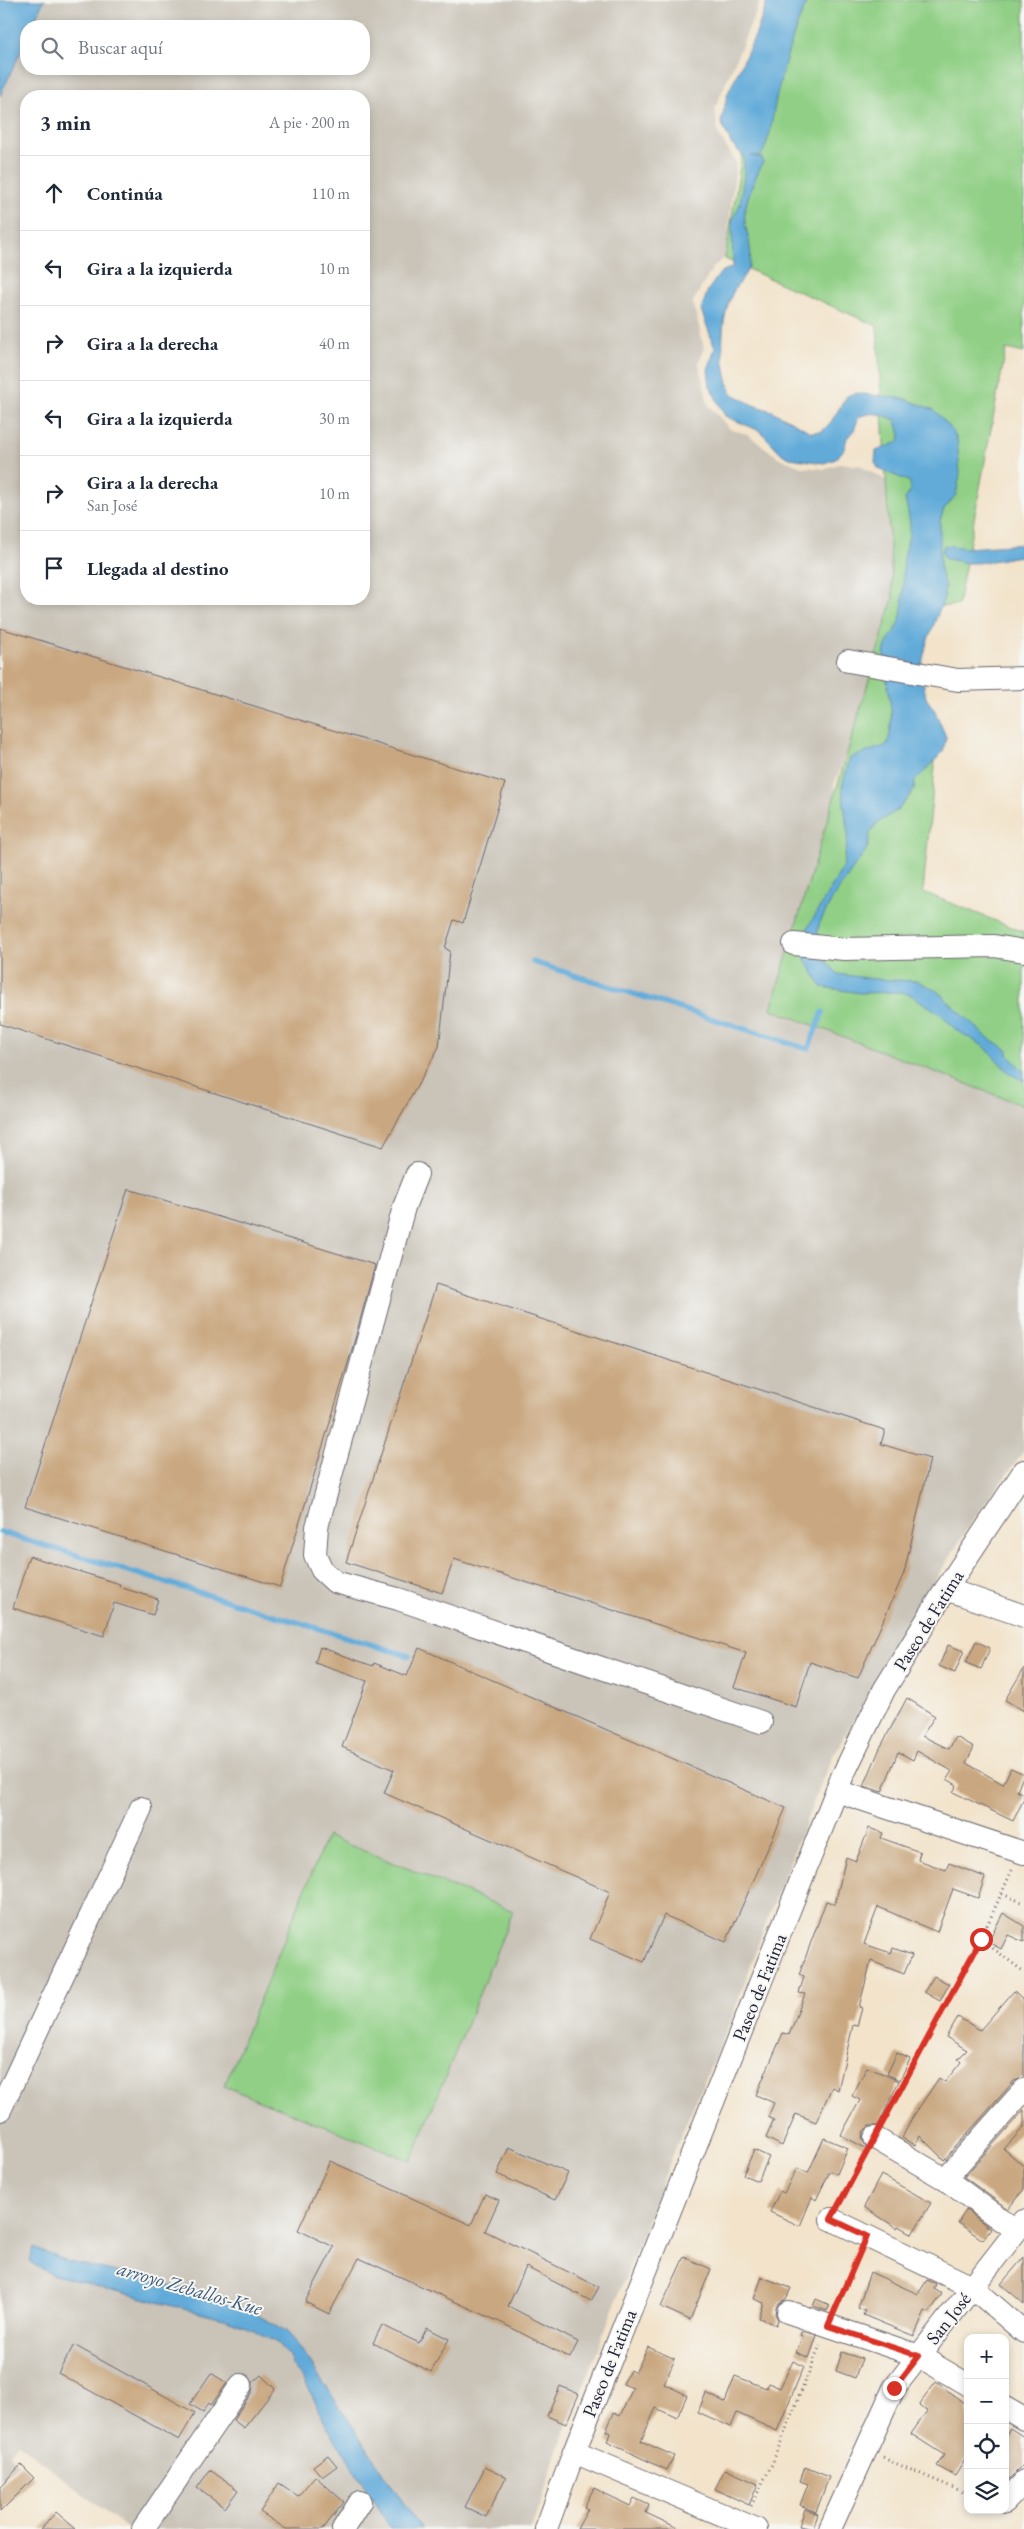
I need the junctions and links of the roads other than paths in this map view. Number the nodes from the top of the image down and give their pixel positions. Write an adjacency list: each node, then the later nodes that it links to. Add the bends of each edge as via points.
1 (848, 662): 2 (street, via 958,680)
2 (1024, 678)
3 (794, 944): 4 (street, via 844,949 994,946)
4 (1024, 951)
5 (417, 1174): 9 (street, via 404,1207 317,1527 315,1555 322,1570 335,1582 398,1599)
6 (1023, 1474): 7 (street, Paseo de Fatima)
7 (946, 1589): 8 (street); 10 (street, Paseo de Fatima, via 884,1690)
8 (1024, 1616)
9 (761, 1722)
10 (837, 1791): 12 (street); 27 (street, Paseo de Fatima)
11 (141, 1808): 14 (street)
12 (1022, 1852)
13 (1024, 2090): 16 (street)
14 (0, 2110)
15 (874, 2138): 16 (street)
16 (945, 2179): 18 (street)
17 (831, 2219): 19 (street)
18 (1020, 2226): 19 (street, San José)
19 (972, 2286): 21 (street); 22 (street, San José)
20 (788, 2312): 22 (street)
21 (1024, 2332)
22 (919, 2356): 23 (street); 35 (street, San José, via 894,2388)
23 (964, 2383)
24 (241, 2385): 32 (street)
25 (1009, 2410): 26 (street)
26 (1024, 2419)
27 (574, 2452): 31 (street); 34 (street, Paseo de Fatima)
28 (1024, 2482): 29 (street)
29 (1009, 2498)
30 (360, 2502): 33 (street)
31 (749, 2526)
32 (143, 2529)
33 (343, 2529)
34 (546, 2529)
35 (830, 2529)

